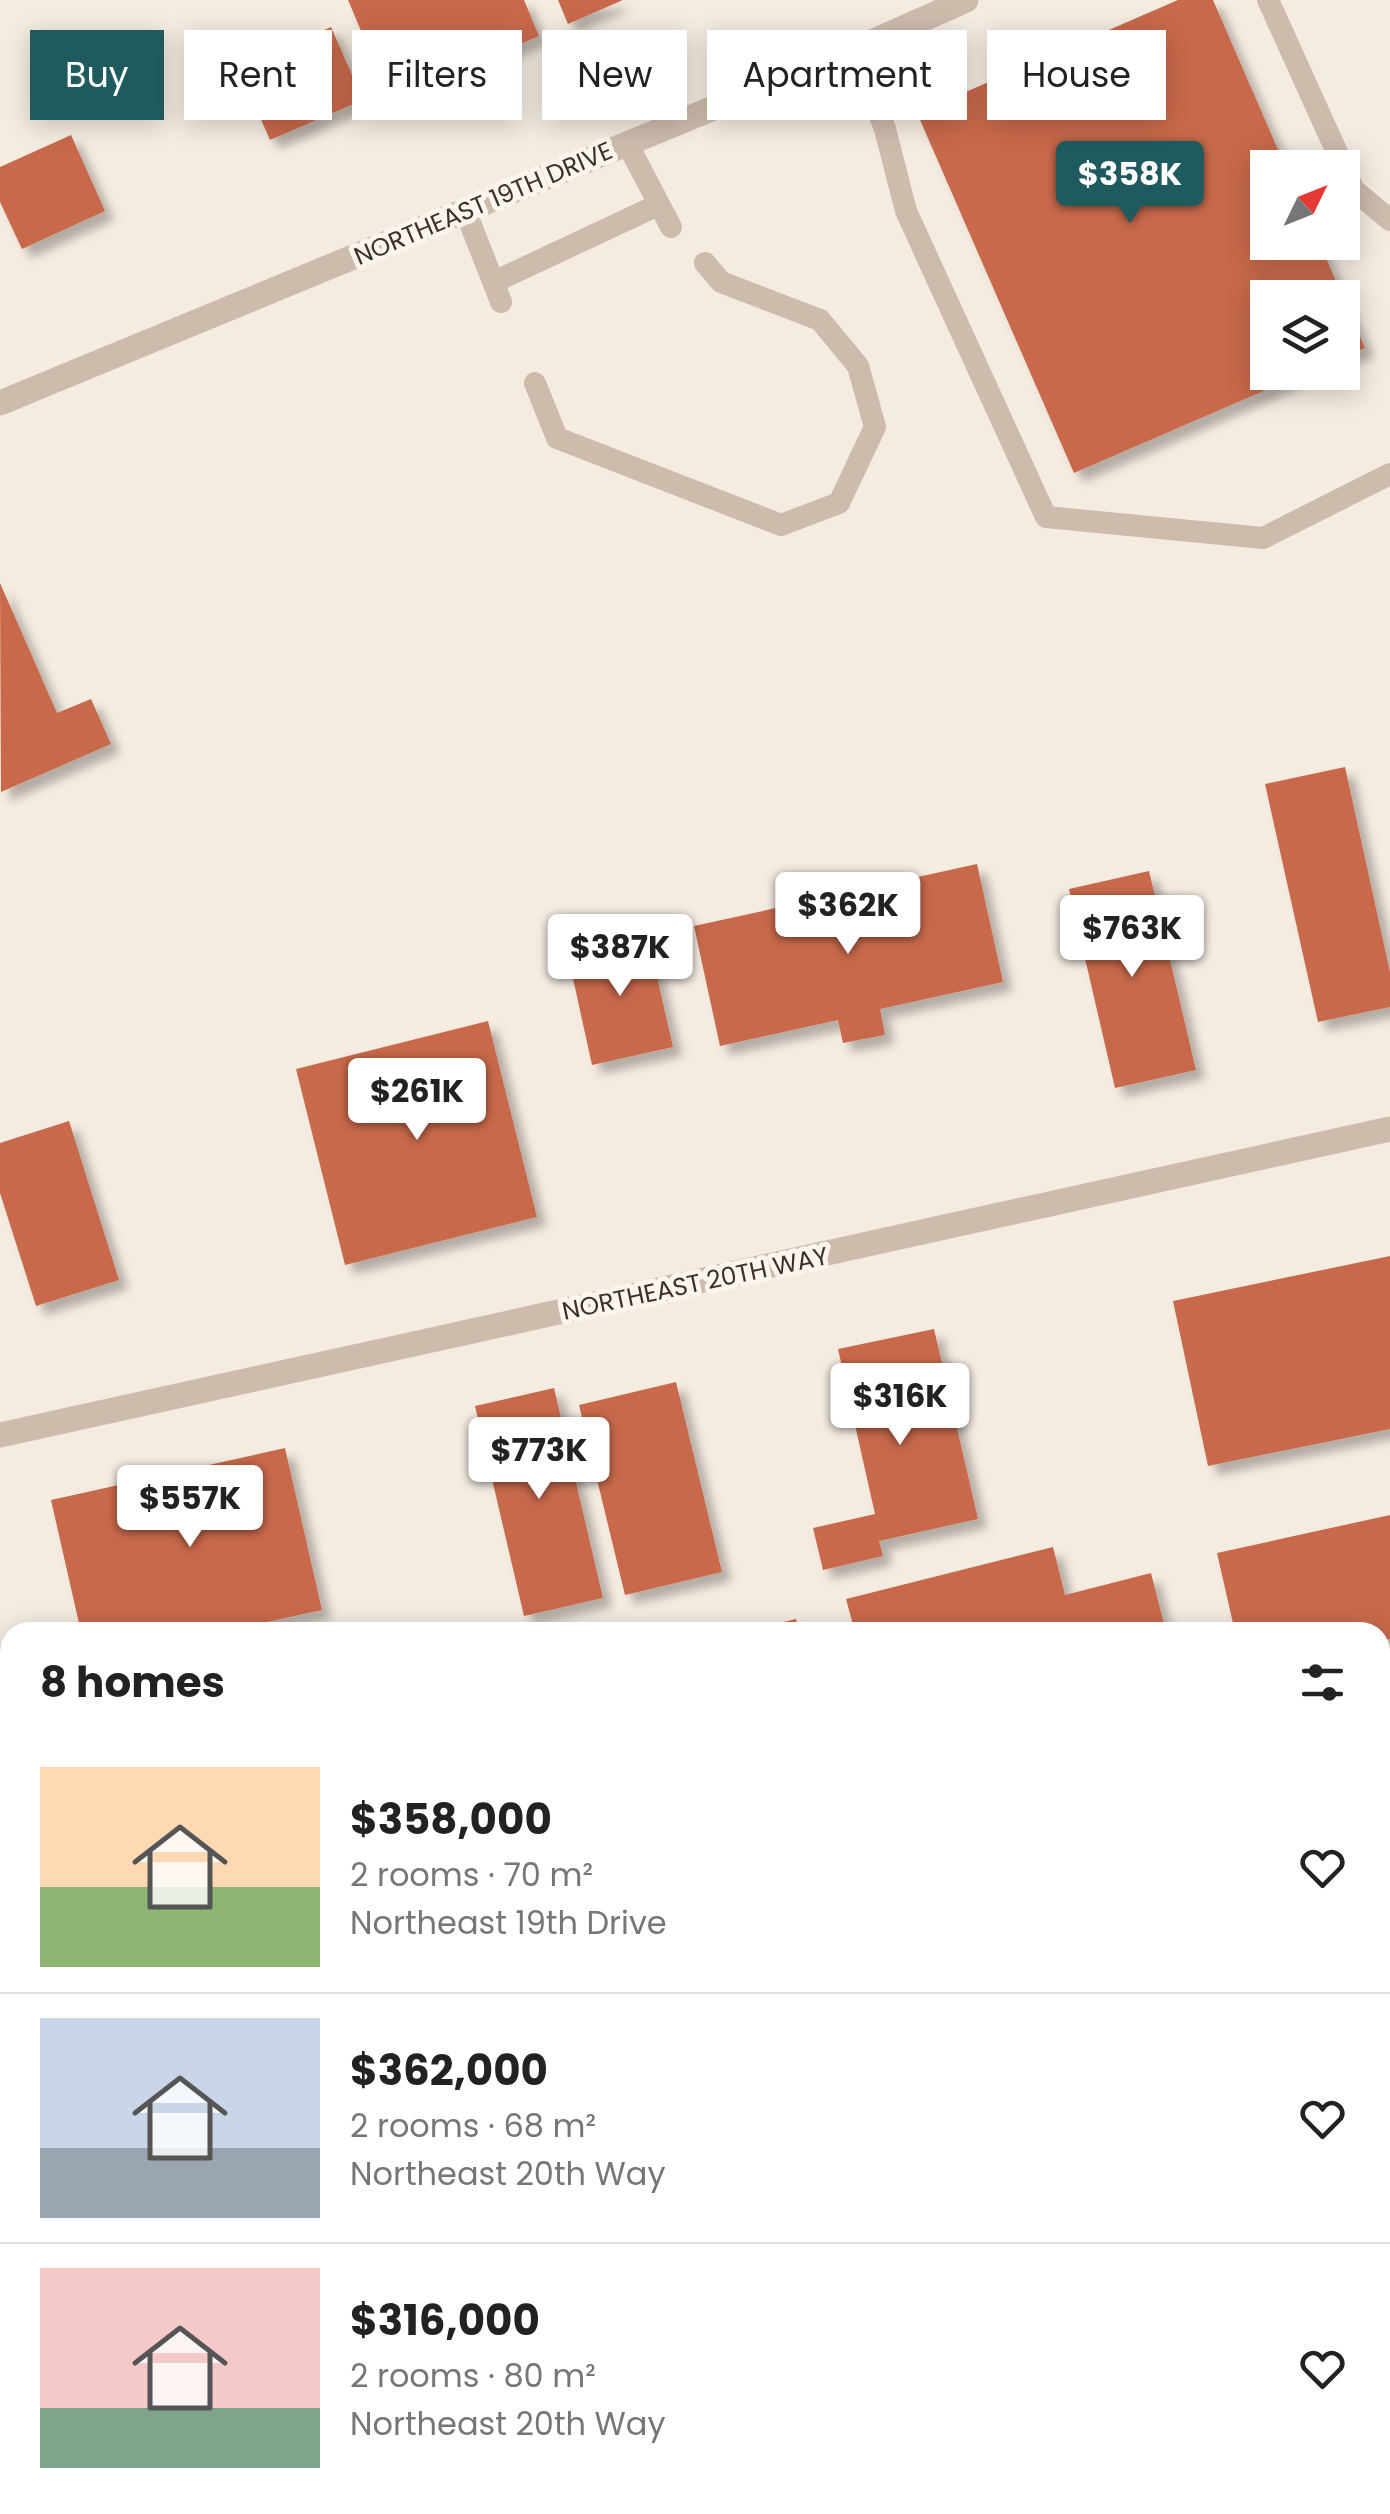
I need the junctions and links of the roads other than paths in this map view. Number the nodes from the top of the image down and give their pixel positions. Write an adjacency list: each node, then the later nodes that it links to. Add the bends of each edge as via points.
1 (966, 0): 3 (street, NORTHEAST 19TH DRIVE)
2 (1268, 0): 9 (lane, via 1354,190)
3 (899, 30)
4 (707, 110): 6 (street, NORTHEAST 19TH DRIVE)
5 (880, 120): 14 (lane, via 906,211 1046,517 1262,538)
6 (627, 143): 7 (lane); 8 (street, NORTHEAST 19TH DRIVE)
7 (658, 205): 8 (lane, via 498,292); 10 (lane)
8 (465, 210): 13 (street, NORTHEAST 19TH DRIVE)
9 (1390, 220)
10 (671, 227)
11 (704, 262): 12 (lane, via 722,282 820,320 858,366 875,427 839,503 782,525 557,438)
12 (535, 383)
13 (0, 403)
14 (1390, 474)
15 (1390, 1130): 16 (street, NORTHEAST 20TH WAY)
16 (0, 1434)

